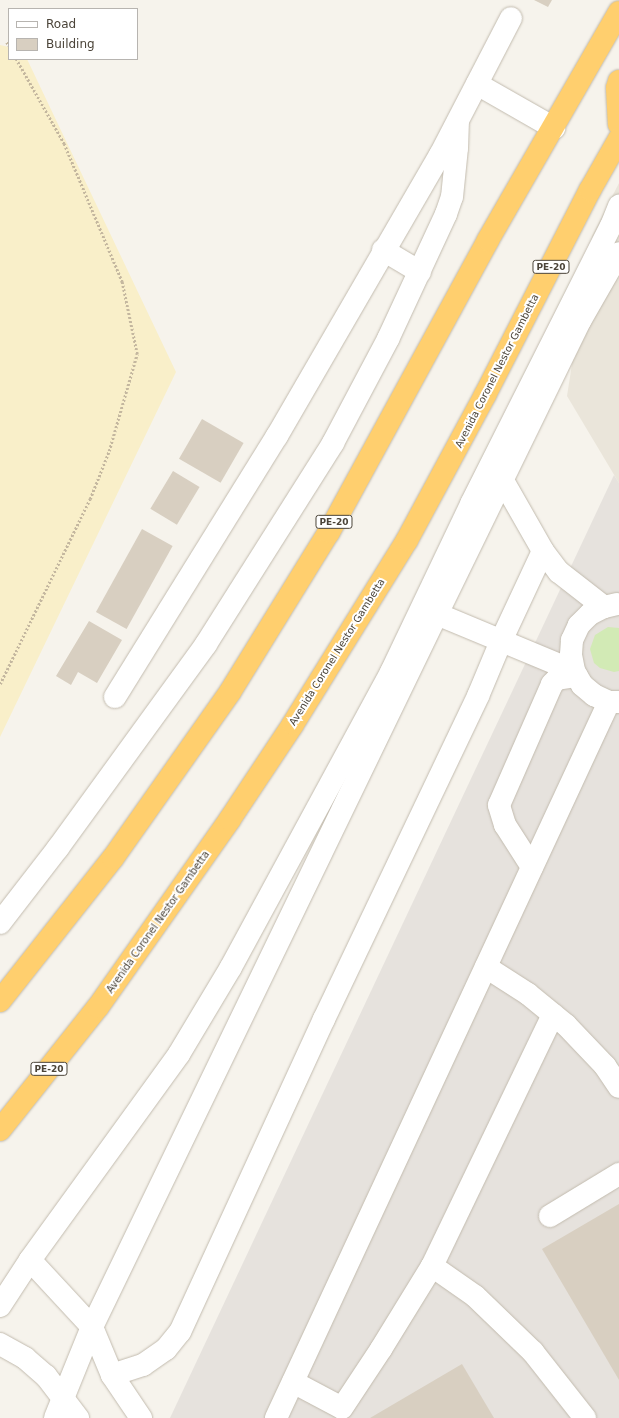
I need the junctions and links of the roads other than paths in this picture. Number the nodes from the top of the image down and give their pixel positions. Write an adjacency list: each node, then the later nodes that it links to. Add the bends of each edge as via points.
1 (619, 12): 7 (highway, PE-20)
2 (511, 18): 4 (lane)
3 (619, 81): 6 (highway)
4 (477, 84): 5 (lane); 7 (lane)
5 (458, 122): 10 (lane); 12 (lane, via 452,197)
6 (619, 124)
7 (554, 128): 24 (highway, PE-20, via 488,240 329,532 230,692 113,858)
8 (619, 139): 27 (highway, Avenida Coronel Nestor Gambetta / PE-20, via 407,540 305,704 230,819 103,1001)
9 (619, 206): 30 (lane, via 470,504 391,672 231,967 179,1054)
10 (383, 250): 12 (lane); 19 (lane, via 276,436)
11 (617, 266): 13 (lane, via 580,321)
12 (420, 272): 22 (lane, via 333,444 206,644 58,848)
13 (502, 479): 14 (lane); 16 (lane)
14 (543, 551): 15 (lane, via 559,572); 17 (lane)
15 (612, 605): 18 (lane, via 590,614 579,625 572,640 571,655)
16 (437, 614): 17 (lane); 33 (lane)
17 (502, 641): 18 (lane); 35 (lane, via 180,1332 166,1349 143,1365)
18 (575, 673): 20 (lane, via 582,685 594,695); 21 (lane, via 557,679 552,684 499,804 505,825)
19 (115, 697)
20 (614, 702): 21 (lane)
21 (532, 867): 23 (lane)
22 (0, 923)
23 (486, 967): 25 (lane, via 528,994); 36 (lane)
24 (0, 1001)
25 (553, 1015): 26 (lane, via 605,1066); 31 (lane)
26 (619, 1087)
27 (0, 1130)
28 (619, 1174): 29 (lane)
29 (550, 1216)
30 (30, 1260): 32 (lane); 33 (lane)
31 (432, 1266): 38 (lane); 42 (lane, via 475,1296 533,1352)
32 (0, 1306)
33 (92, 1327): 35 (lane); 37 (lane)
34 (0, 1344): 37 (lane, via 25,1358 46,1376)
35 (112, 1375): 40 (lane)
36 (293, 1382): 38 (lane); 41 (lane)
37 (60, 1409): 39 (lane)
38 (338, 1413)
39 (78, 1418)
40 (141, 1418)
41 (276, 1418)
42 (586, 1418)

